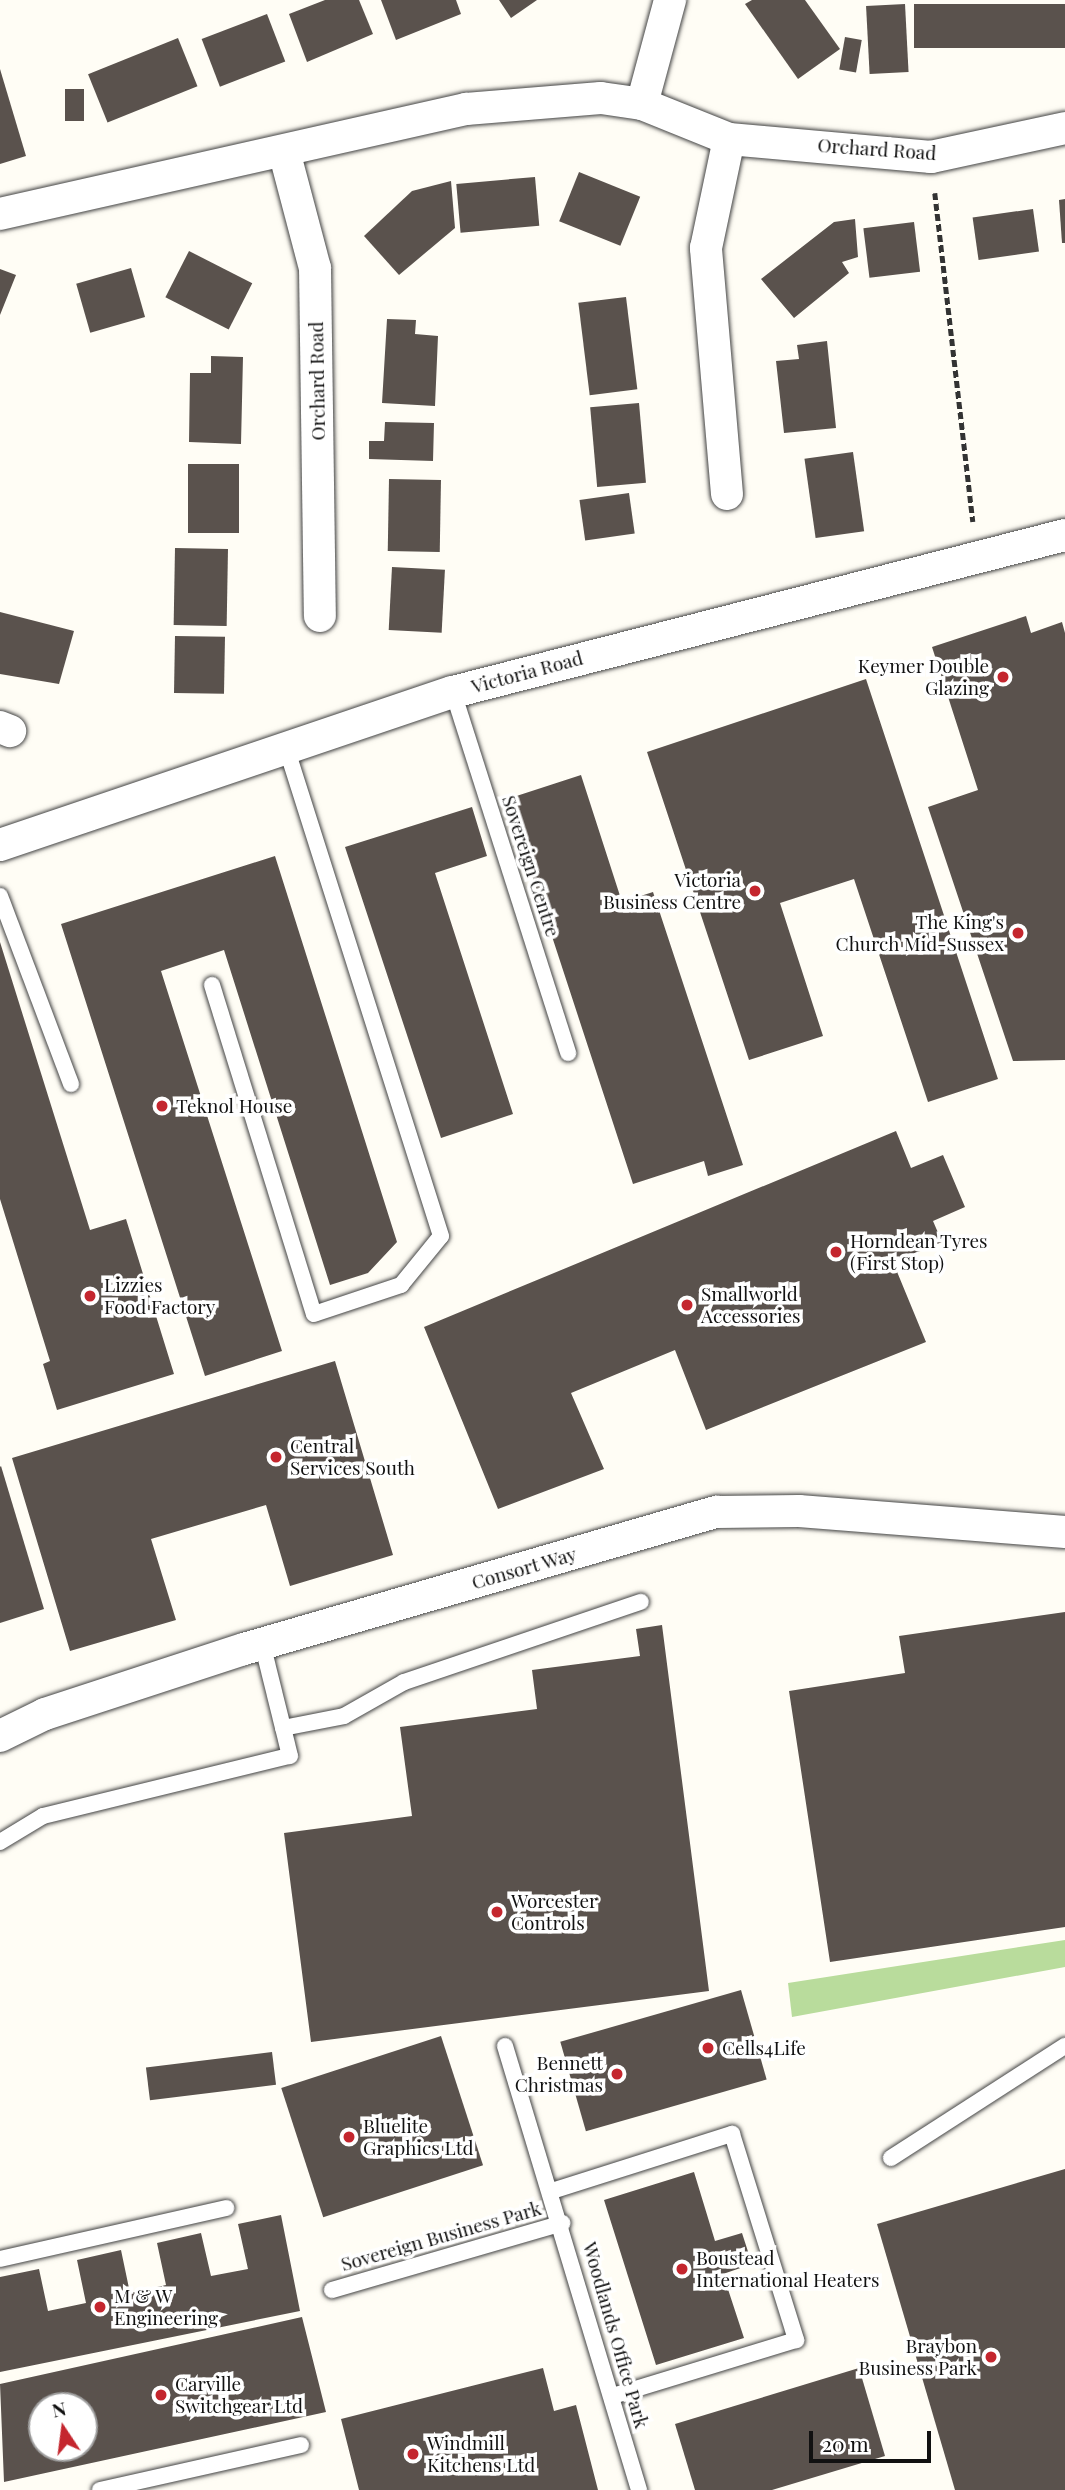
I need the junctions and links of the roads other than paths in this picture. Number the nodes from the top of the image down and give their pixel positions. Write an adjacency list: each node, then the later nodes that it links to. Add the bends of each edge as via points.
1 (670, 0): 2 (street)
2 (642, 104): 4 (street, Orchard Road); 5 (street, Orchard Road, via 601,98 466,109)
3 (1065, 128): 4 (street, Orchard Road, via 931,157)
4 (729, 139): 7 (street, via 706,248)
5 (284, 151): 6 (street, Orchard Road); 9 (street, Orchard Road, via 315,268)
6 (0, 214)
7 (727, 494)
8 (1065, 535): 10 (street, Victoria Road)
9 (320, 616)
10 (453, 692): 11 (street, Victoria Road); 15 (lane, Sovereign Centre)
11 (285, 744): 12 (street, Victoria Road); 14 (lane, via 441,1236 401,1285 314,1314)
12 (0, 845)
13 (0, 896): 16 (lane)
14 (212, 985)
15 (568, 1053)
16 (71, 1084)
17 (1065, 1532): 19 (street, Consort Way, via 799,1511 717,1512)
18 (641, 1602): 20 (lane, via 404,1682 344,1716)
19 (262, 1643): 20 (lane); 21 (street, Consort Way, via 45,1714)
20 (283, 1728): 22 (lane, via 290,1756 43,1816)
21 (0, 1736)
22 (0, 1842)
23 (505, 2046): 26 (lane, Woodlands Office Park)
24 (1065, 2046): 25 (lane)
25 (891, 2158)
26 (552, 2191): 28 (lane, Woodlands Office Park); 31 (lane, via 732,2134 796,2340)
27 (226, 2208): 29 (lane)
28 (562, 2223): 30 (lane, Sovereign Business Park); 31 (lane, Woodlands Office Park)
29 (0, 2259)
30 (332, 2290)
31 (612, 2396): 34 (lane, Woodlands Office Park)
32 (301, 2445): 33 (lane)
33 (100, 2490)
34 (639, 2490)

